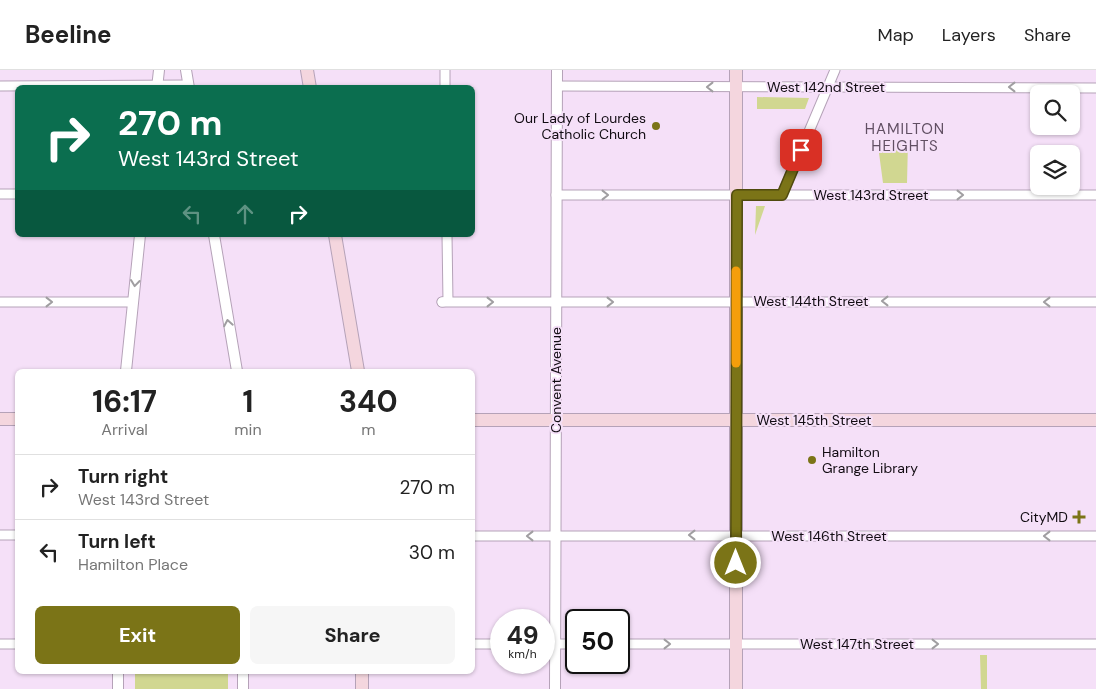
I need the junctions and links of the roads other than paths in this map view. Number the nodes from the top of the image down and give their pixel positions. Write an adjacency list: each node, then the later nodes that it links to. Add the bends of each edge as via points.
1 (159, 70): 8 (street)
2 (186, 70): 9 (street)
3 (307, 70): 10 (main road)
4 (445, 70): 11 (street)
5 (557, 70): 14 (street, Convent Avenue)
6 (736, 70): 15 (main road)
7 (835, 70): 16 (street)
8 (157, 85)
9 (188, 85)
10 (310, 85)
11 (446, 85)
12 (0, 86): 13 (street)
13 (15, 86)
14 (557, 86): 15 (street, West 142nd Street, one-way to 14); 20 (street, Convent Avenue)
15 (736, 87): 16 (street, West 142nd Street); 21 (main road)
16 (828, 87): 17 (street, West 142nd Street, one-way to 16); 22 (street)
17 (1096, 88)
18 (0, 194): 19 (street)
19 (15, 194)
20 (556, 195): 21 (street, West 143rd Street, one-way to 21); 31 (street, Convent Avenue)
21 (737, 195): 22 (street, West 143rd Street); 28 (main road)
22 (782, 195): 23 (street, West 143rd Street, one-way to 23)
23 (1096, 195)
24 (140, 237): 30 (street, one-way to 30)
25 (214, 237): 34 (street, one-way to 25)
26 (335, 237): 35 (main road)
27 (447, 237): 31 (street, West 144th Street, one-way to 31, via 448,301 442,302)
28 (736, 301): 31 (street, West 144th Street, one-way to 28); 32 (street, West 144th Street, one-way to 28); 40 (main road)
29 (0, 302): 30 (street, one-way to 30)
30 (132, 302): 33 (street)
31 (557, 302): 39 (street, Convent Avenue)
32 (1096, 302)
33 (126, 369)
34 (237, 369)
35 (358, 369)
36 (0, 419): 37 (main road)
37 (15, 419)
38 (475, 420): 39 (main road, West 145th Street)
39 (556, 420): 40 (main road, West 145th Street); 45 (street, Convent Avenue)
40 (737, 420): 41 (main road, West 145th Street); 46 (main road)
41 (1096, 420)
42 (0, 535): 43 (street)
43 (15, 535)
44 (475, 536): 45 (street, West 146th Street, one-way to 44)
45 (555, 536): 46 (street, West 146th Street, one-way to 45); 48 (street, Convent Avenue)
46 (736, 536): 47 (street, West 146th Street, one-way to 46); 56 (main road)
47 (1096, 536)
48 (555, 609)
49 (0, 644): 50 (street)
50 (15, 644)
51 (475, 644): 52 (street)
52 (490, 644)
53 (555, 644): 54 (street)
54 (565, 644)
55 (630, 644): 56 (street, West 147th Street, one-way to 56)
56 (736, 644): 57 (street, West 147th Street, one-way to 57); 66 (main road)
57 (1096, 644)
58 (118, 674): 62 (street)
59 (243, 674): 63 (street)
60 (362, 674): 64 (main road)
61 (555, 674): 65 (street, Convent Avenue)
62 (118, 689)
63 (243, 689)
64 (362, 689)
65 (555, 689)
66 (736, 689)

